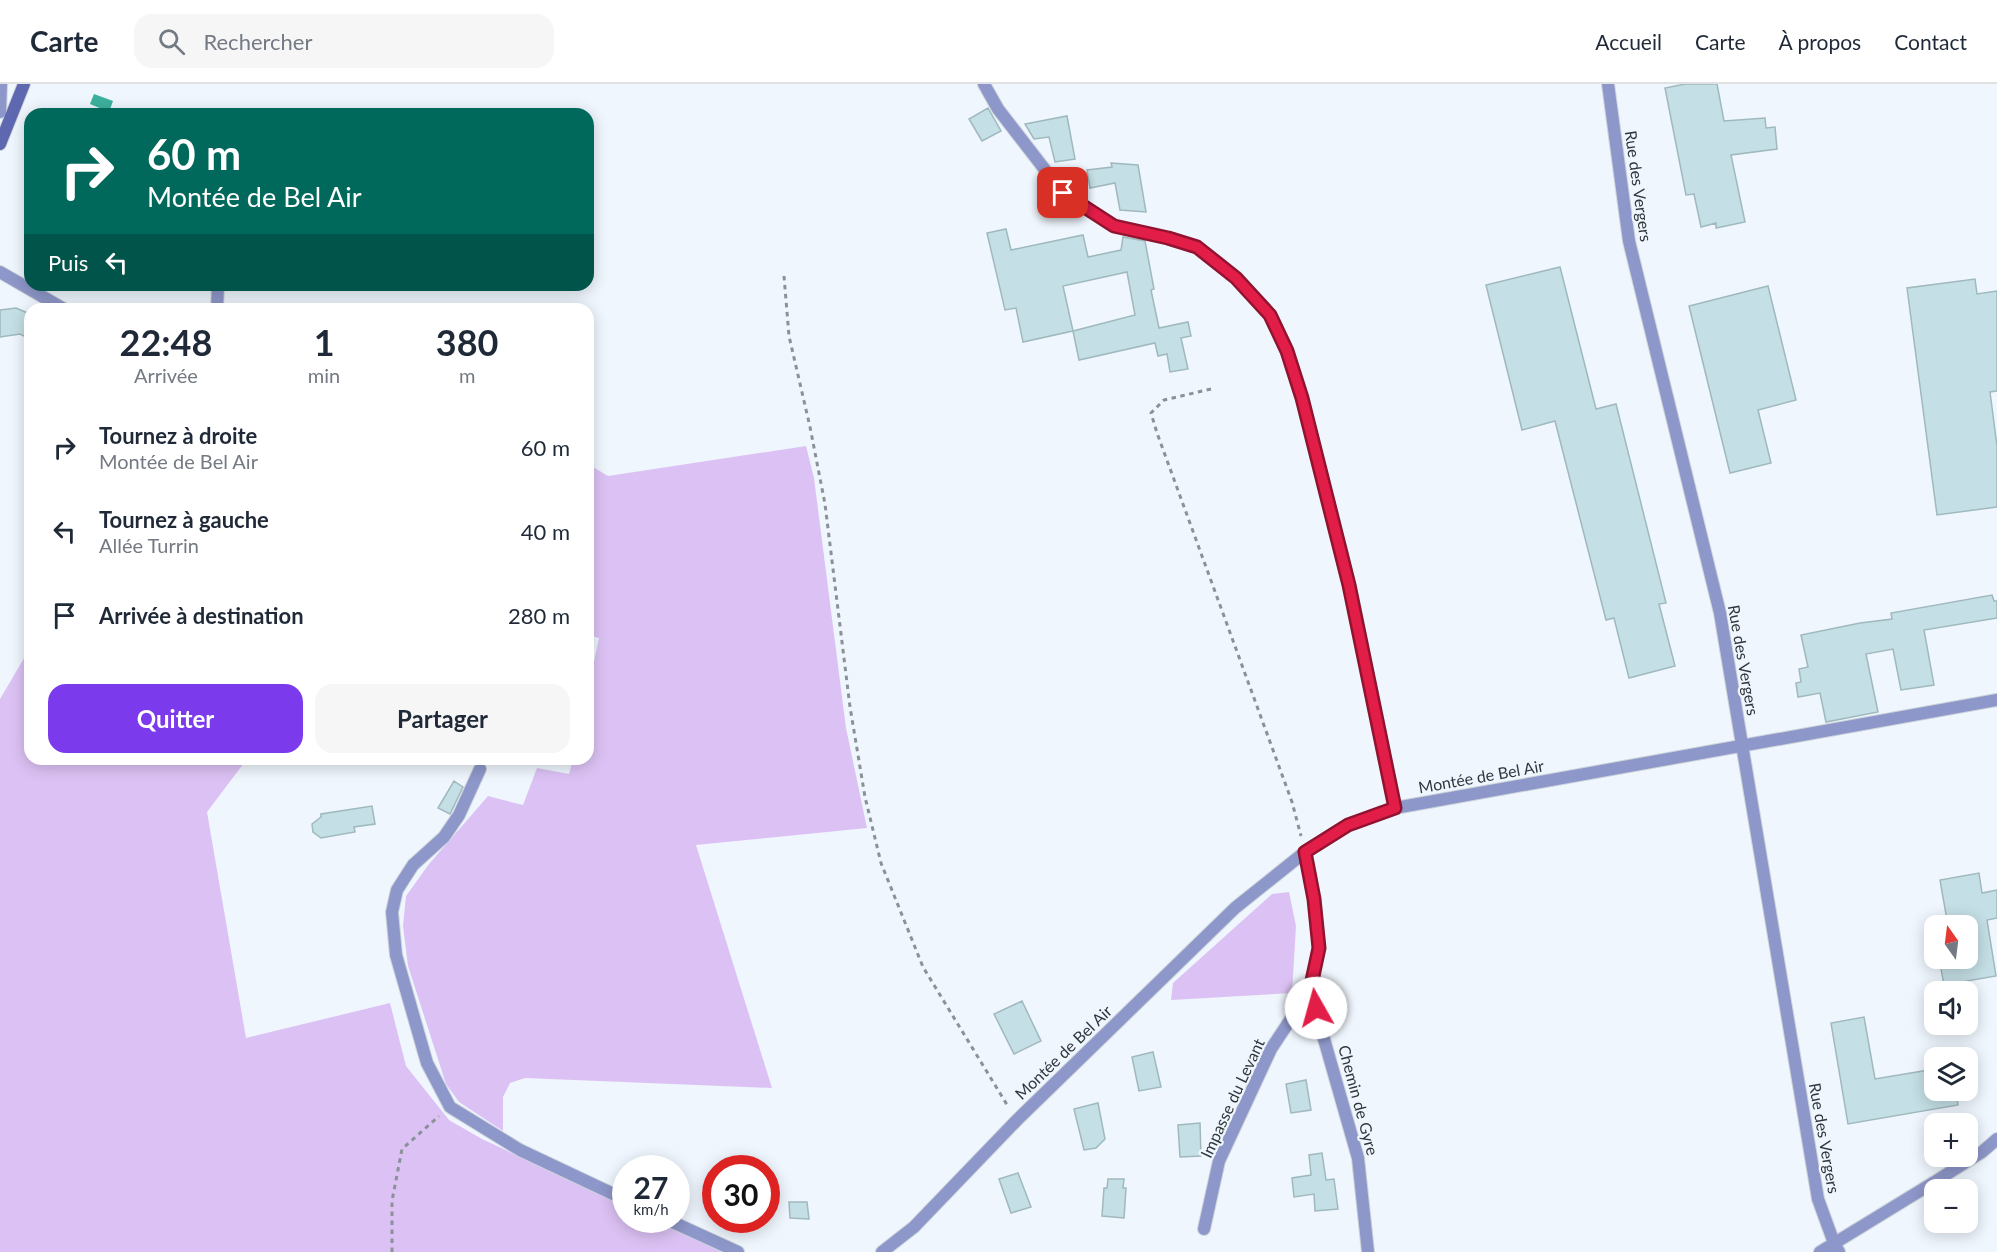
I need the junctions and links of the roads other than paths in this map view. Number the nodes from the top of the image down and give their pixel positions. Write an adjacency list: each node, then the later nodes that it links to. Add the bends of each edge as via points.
1 (2, 84): 5 (street)
2 (24, 84): 7 (main road)
3 (984, 84): 15 (street, via 998,109 1063,193 1114,226 1197,247 1236,278 1270,315 1287,351 1305,409 1349,585)
4 (1608, 84): 13 (street, Rue des Vergers, via 1629,241 1720,613)
5 (0, 112)
6 (0, 117): 7 (street)
7 (2, 141)
8 (0, 272): 9 (street)
9 (24, 286)
10 (33, 291): 11 (street)
11 (54, 303)
12 (1997, 700): 13 (street, Montée de Bel Air)
13 (1742, 746): 15 (street, Montée de Bel Air); 22 (street, Rue des Vergers, via 1818,1199)
14 (480, 769): 19 (street, via 444,837 413,865 397,890 392,912 396,955 427,1063 450,1107 520,1150)
15 (1395, 808): 16 (street, Montée de Bel Air, via 1348,825)
16 (1305, 852): 17 (street, Chemin de Gyre, via 1319,948); 24 (street, Montée de Bel Air, via 1235,908 1017,1120 914,1227)
17 (1310, 990): 20 (street, Impasse du Levant, via 1272,1049 1219,1161); 25 (street, Chemin de Gyre, via 1358,1158)
18 (1997, 1139): 22 (street)
19 (612, 1193)
20 (1204, 1229)
21 (690, 1230): 23 (street)
22 (1836, 1248): 26 (street)
23 (738, 1252)
24 (882, 1252)
25 (1368, 1252)
26 (1820, 1252)

